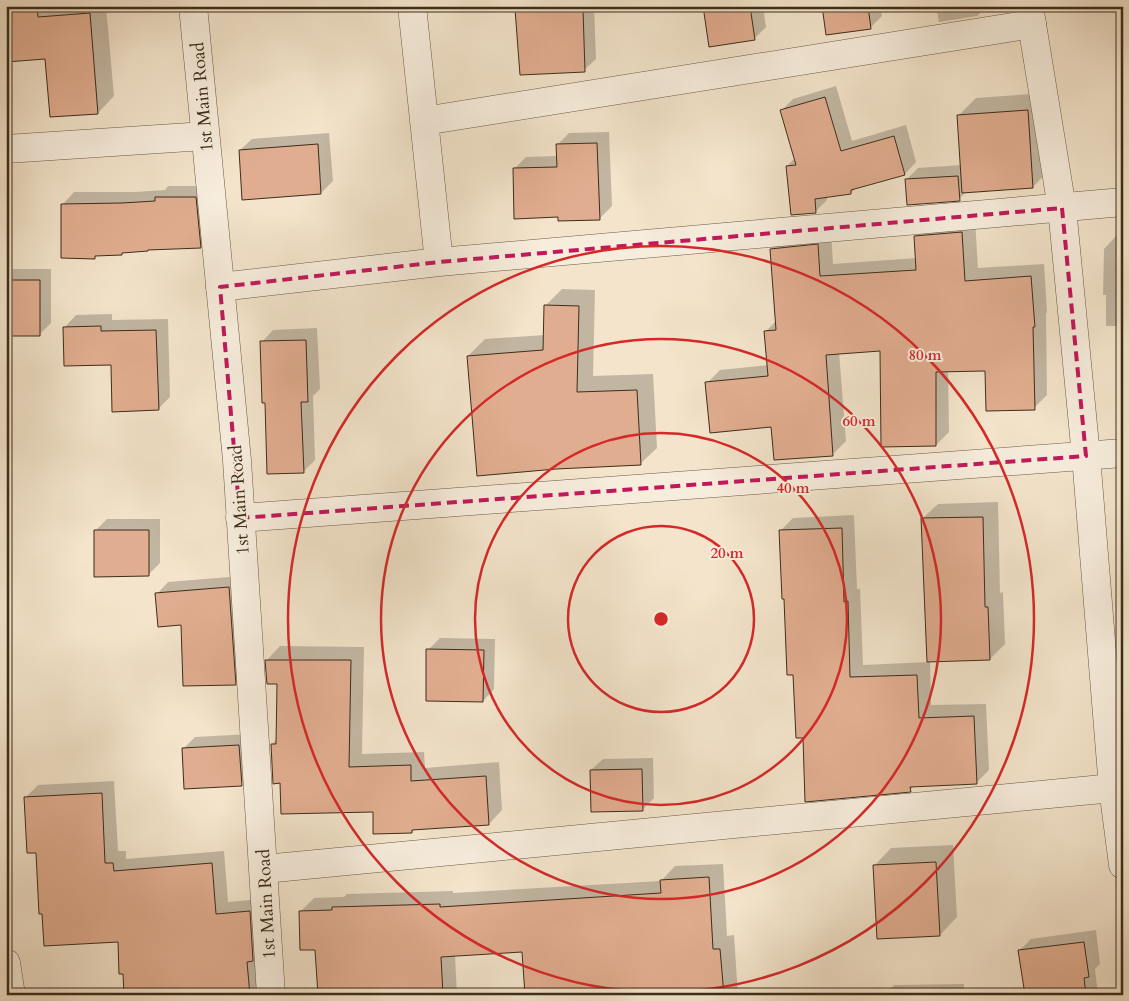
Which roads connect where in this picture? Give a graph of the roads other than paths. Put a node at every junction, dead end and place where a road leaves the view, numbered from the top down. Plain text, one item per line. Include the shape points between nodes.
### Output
1 (193, 6) edge
2 (412, 6) edge
3 (1030, 15) edge
4 (424, 120) junction
5 (205, 136) junction
6 (6, 149) edge
7 (1123, 202) edge
8 (1062, 208) junction
9 (439, 262) junction
10 (220, 286) junction
11 (1123, 453) edge
12 (1086, 456) junction
13 (240, 518) junction
14 (1113, 788) junction
15 (1123, 865) edge
16 (264, 869) junction
17 (6, 963) edge
18 (11, 995) edge
19 (272, 995) edge

1 - 5 street, 1st Main Road
2 - 4 street
3 - 4 street
3 - 8 street
4 - 9 street
5 - 6 street
5 - 10 street, 1st Main Road
7 - 8 street
8 - 9 street
8 - 12 street
9 - 10 street
10 - 13 street, 1st Main Road
11 - 12 street
12 - 13 street
12 - 14 street
13 - 16 street, 1st Main Road
14 - 15 street
14 - 16 street
16 - 19 street, 1st Main Road
17 - 18 street

